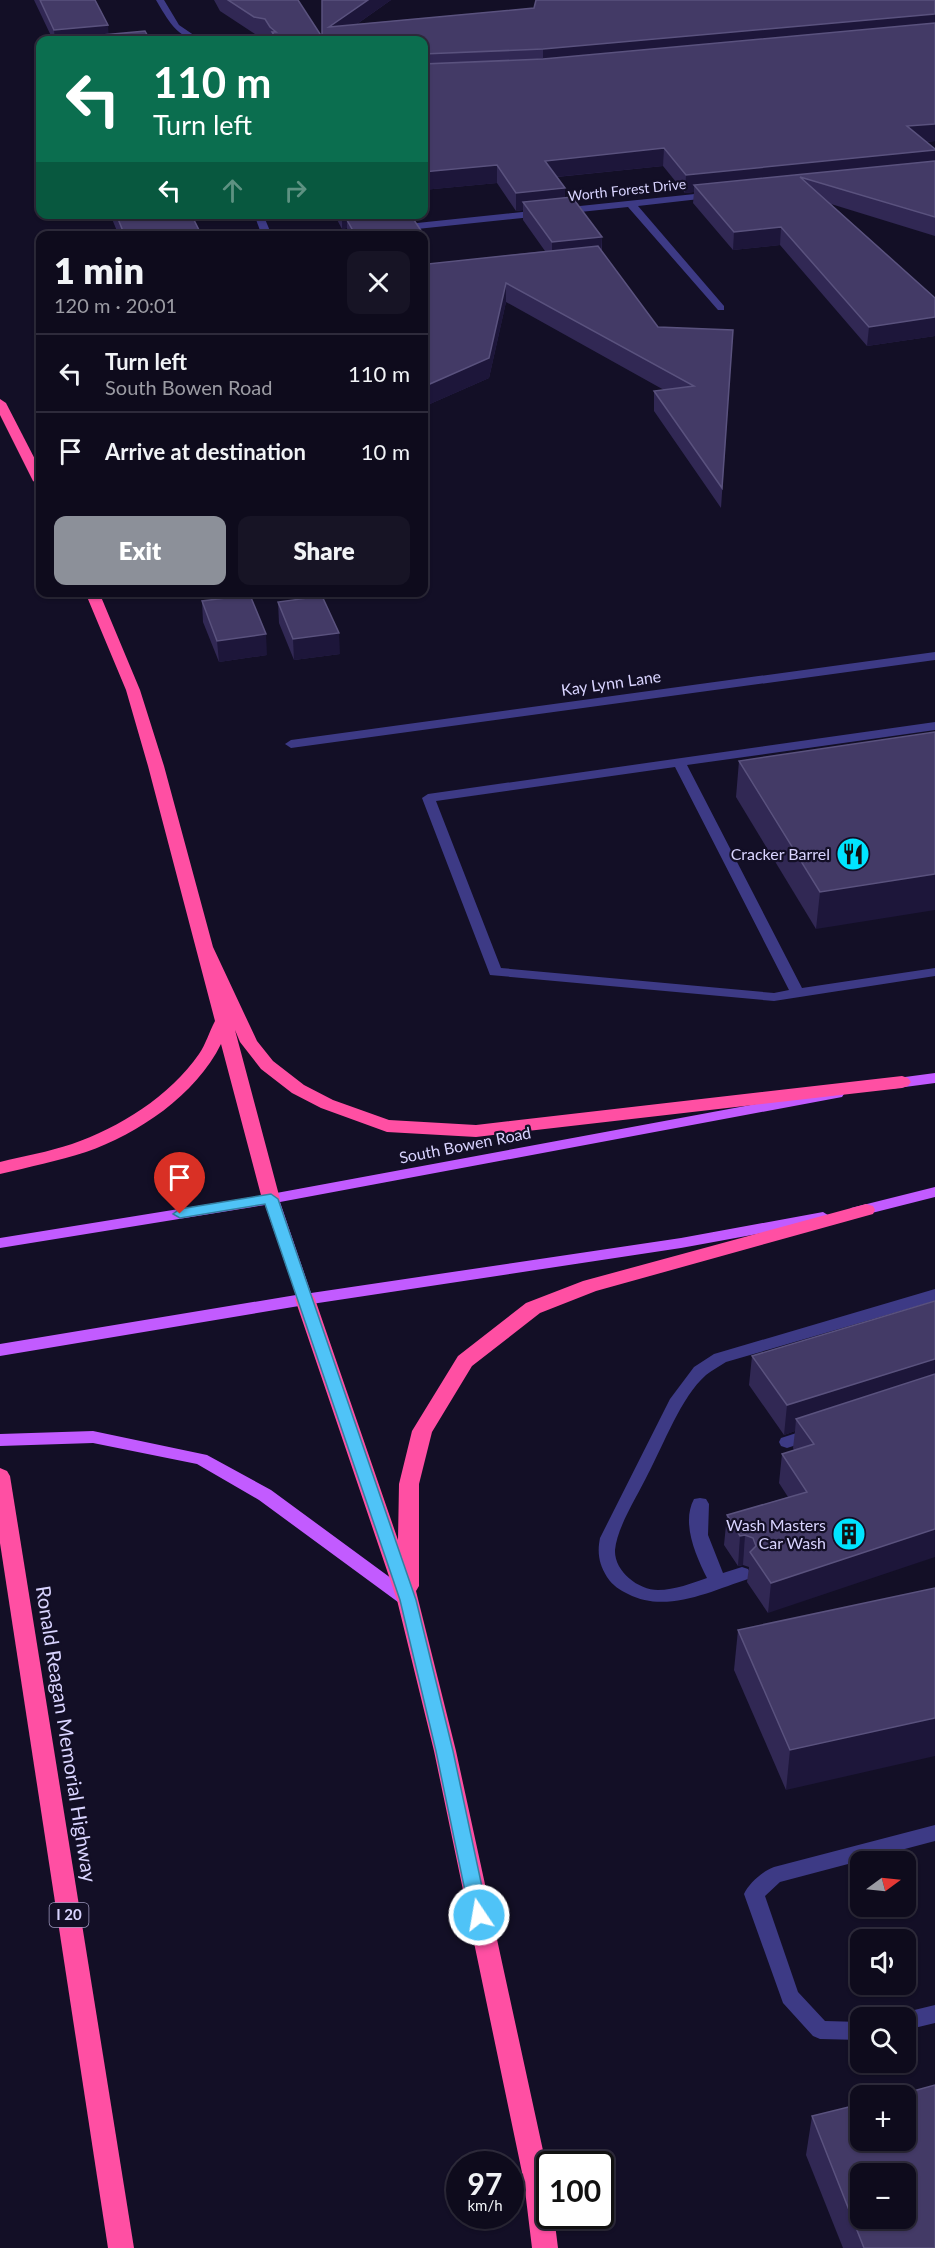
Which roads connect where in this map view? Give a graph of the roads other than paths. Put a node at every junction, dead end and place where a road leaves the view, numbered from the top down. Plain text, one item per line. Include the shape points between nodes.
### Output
1 (159, 0) edge
2 (191, 36) edge
3 (724, 194) edge
4 (631, 204) junction
5 (393, 228) edge
6 (381, 229) edge
7 (364, 231) edge
8 (721, 308) dead end
9 (0, 403) edge
10 (36, 473) edge
11 (94, 597) edge
12 (935, 656) edge
13 (935, 726) edge
14 (291, 744) dead end
15 (679, 762) junction
16 (207, 951) junction
17 (935, 972) edge
18 (797, 993) junction
19 (223, 1022) junction
20 (935, 1078) edge
21 (902, 1082) junction
22 (0, 1168) edge
23 (933, 1195) edge
24 (271, 1199) junction
25 (866, 1210) junction
26 (0, 1243) edge
27 (935, 1295) edge
28 (305, 1299) junction
29 (0, 1350) edge
30 (833, 1427) edge
31 (0, 1440) edge
32 (787, 1442) dead end
33 (0, 1476) edge
34 (700, 1504) dead end
35 (742, 1574) dead end
36 (718, 1581) junction
37 (408, 1600) junction
38 (935, 1833) edge
39 (935, 2014) edge
40 (916, 2019) edge
41 (850, 2031) edge
42 (121, 2248) edge
43 (545, 2248) edge

1 - 2 street via 176,27
3 - 4 street, Worth Forest Drive
4 - 5 street, Worth Forest Drive
4 - 8 street
6 - 7 street
9 - 10 highway
11 - 16 highway via 133,690
12 - 14 street, Kay Lynn Lane
13 - 15 street
15 - 18 street
15 - 18 street via 428,798 495,972 774,997
16 - 19 highway
16 - 21 highway via 249,1042 267,1065 298,1089 327,1104 387,1126 476,1131
17 - 18 street
19 - 22 highway via 207,1056 150,1111 82,1147
19 - 24 highway
20 - 21 main road, South Bowen Road
21 - 24 main road, South Bowen Road
23 - 25 main road
24 - 26 main road, South Bowen Road
24 - 28 main road
25 - 28 main road via 681,1243
25 - 37 highway via 590,1286 533,1308 465,1361 422,1431 409,1484
27 - 36 street via 720,1358 700,1371 688,1386 627,1498 606,1552 617,1578 645,1595 681,1593
28 - 29 main road
28 - 37 highway
30 - 32 street
31 - 37 main road via 93,1437 201,1459 266,1495
33 - 42 highway, Ronald Reagan Memorial Highway / I 20
34 - 36 street via 698,1536
35 - 36 street
37 - 43 highway via 537,2182
38 - 41 street via 774,1875 754,1894 790,1997 820,2030
39 - 40 street

